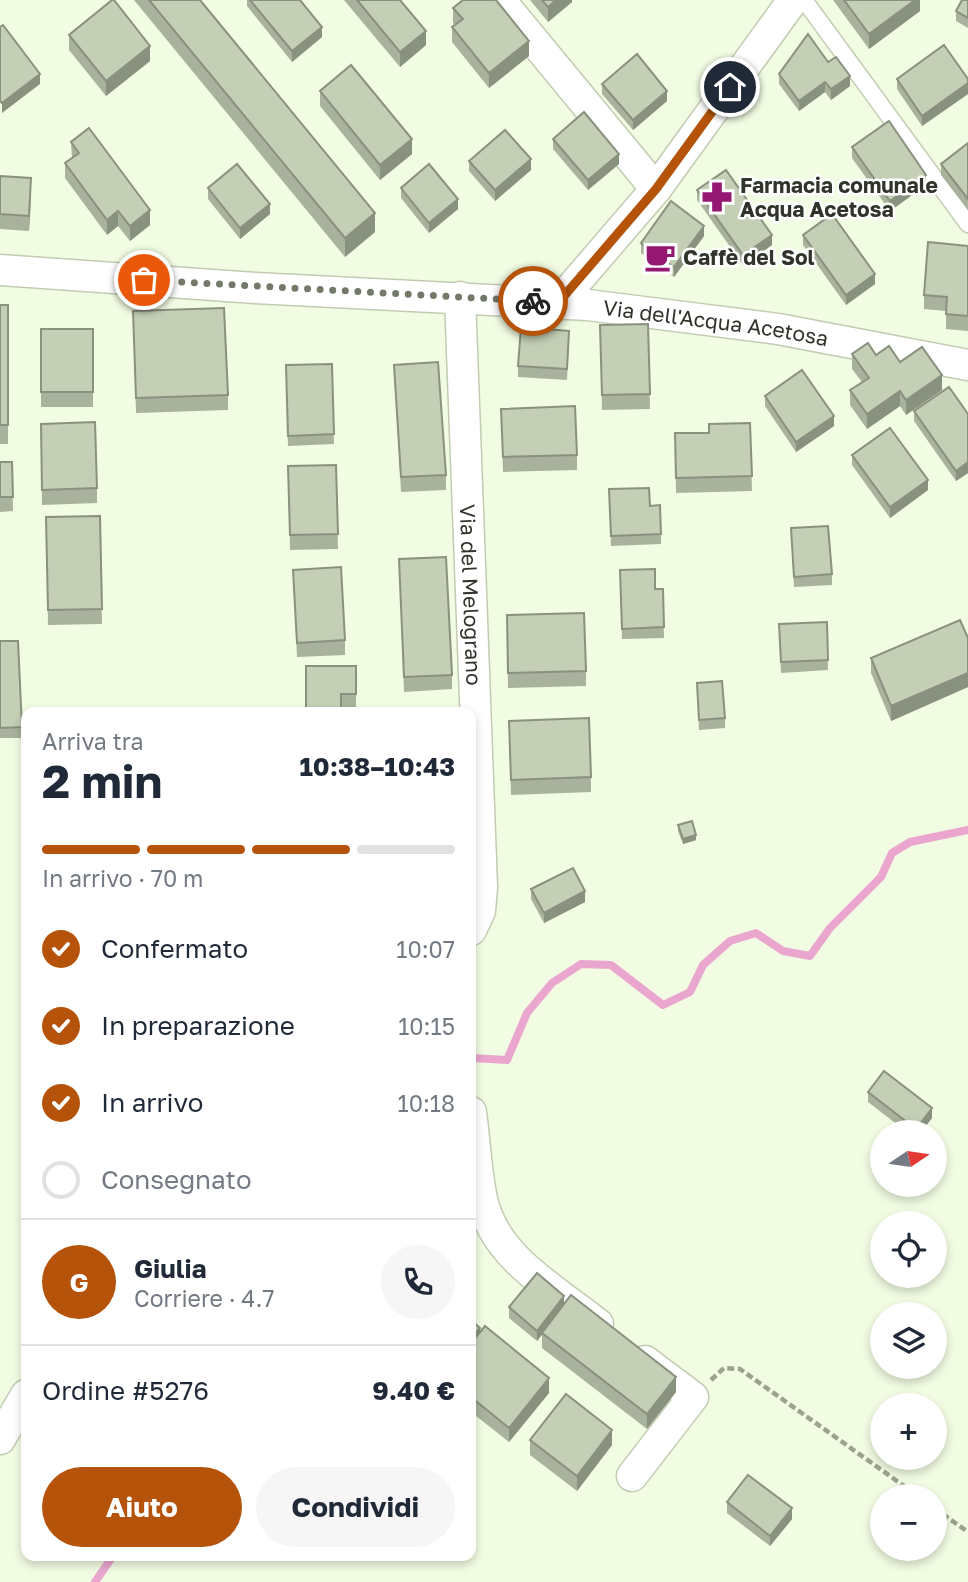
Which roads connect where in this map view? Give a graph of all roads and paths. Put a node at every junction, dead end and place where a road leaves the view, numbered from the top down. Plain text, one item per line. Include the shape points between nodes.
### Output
1 (500, 0) edge
2 (793, 0) edge
3 (804, 0) edge
4 (656, 189) junction
5 (968, 224) edge
6 (0, 270) edge
7 (460, 297) junction
8 (558, 303) junction
9 (968, 365) edge
10 (475, 707) edge
11 (476, 726) edge
12 (476, 919) edge
13 (476, 1152) edge
14 (693, 1398) junction
15 (21, 1403) edge
16 (0, 1439) edge
17 (632, 1476) dead end
18 (901, 1484) edge
19 (947, 1517) edge
20 (968, 1532) edge

1 - 4 street
2 - 4 street
3 - 5 lane
4 - 8 street
6 - 7 street, Via dell'Acqua Acetosa
7 - 8 street, Via dell'Acqua Acetosa
7 - 10 street, Via del Melograno
8 - 9 street, Via dell'Acqua Acetosa via 778,329
11 - 12 street, Via del Melograno via 482,887
13 - 14 street via 482,1199 503,1247
14 - 17 street
14 - 18 path via 724,1368 740,1369
15 - 16 street
19 - 20 path

